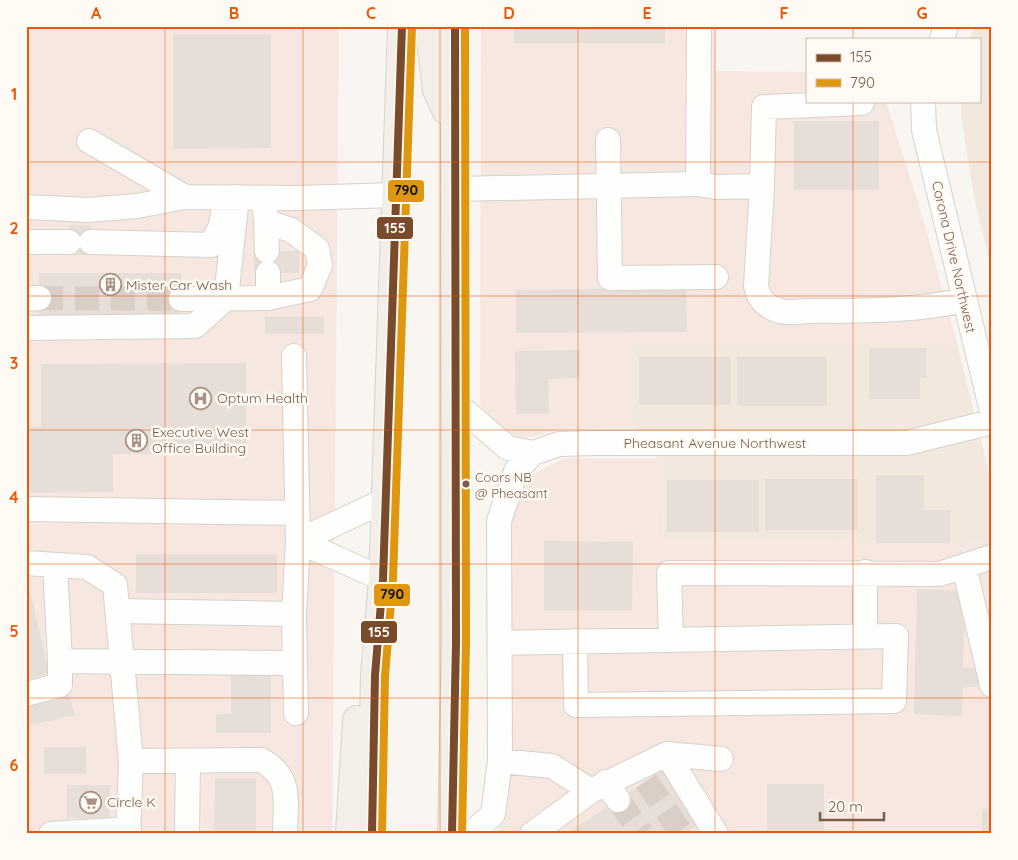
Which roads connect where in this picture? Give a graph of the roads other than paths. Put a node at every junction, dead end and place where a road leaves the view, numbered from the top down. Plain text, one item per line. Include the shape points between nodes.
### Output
1 (402, 26) edge
2 (429, 26) edge
3 (455, 26) edge
4 (699, 26) edge
5 (946, 26) edge
6 (942, 38) edge
7 (924, 102) edge
8 (862, 103) dead end
9 (455, 132) junction
10 (88, 140) dead end
11 (608, 140) dead end
12 (698, 184) junction
13 (609, 185) junction
14 (762, 186) junction
15 (455, 189) junction
16 (397, 195) junction
17 (186, 197) junction
18 (231, 197) junction
19 (264, 198) junction
20 (26, 207) edge
21 (266, 222) junction
22 (26, 242) edge
23 (716, 276) dead end
24 (226, 298) junction
25 (268, 298) junction
26 (180, 299) tunnel mouth
27 (965, 300) junction
28 (26, 328) edge
29 (294, 356) dead end
30 (454, 402) junction
31 (992, 412) edge
32 (992, 422) edge
33 (533, 453) junction
34 (386, 500) junction
35 (26, 509) edge
36 (297, 513) junction
37 (298, 541) junction
38 (992, 556) edge
39 (26, 563) edge
40 (55, 565) junction
41 (964, 566) junction
42 (865, 572) junction
43 (383, 579) junction
44 (117, 611) junction
45 (294, 614) junction
46 (865, 636) junction
47 (671, 640) junction
48 (575, 641) junction
49 (500, 644) junction
50 (60, 661) junction
51 (122, 662) junction
52 (295, 663) junction
53 (375, 674) junction
54 (992, 684) edge
55 (26, 694) edge
56 (296, 713) dead end
57 (667, 754) junction
58 (721, 759) dead end
59 (131, 761) junction
60 (500, 761) junction
61 (188, 762) junction
62 (605, 791) junction
63 (555, 827) edge
64 (128, 831) edge
65 (50, 834) edge
66 (187, 834) edge
67 (285, 834) edge
68 (350, 834) edge
69 (372, 834) edge
70 (452, 834) edge
71 (471, 834) edge
72 (532, 834) edge
73 (716, 834) edge

1 - 16 main road
2 - 9 main road via 437,90
3 - 9 main road
4 - 12 street
5 - 6 street
7 - 27 street, Corona Drive Northwest via 924,130
8 - 14 street via 764,107
9 - 15 main road
10 - 17 street
11 - 13 street
12 - 13 street
12 - 14 street
13 - 15 street
13 - 23 street via 610,278
14 - 27 street via 756,286 764,304 779,311 837,312 934,306
15 - 30 main road
16 - 19 street
16 - 34 main road
17 - 18 street
17 - 20 street via 88,210
18 - 19 street
18 - 22 street via 211,245
18 - 24 street
19 - 21 street
21 - 25 street
21 - 25 street via 290,230 317,249 320,265 310,289
24 - 25 street
24 - 26 street
24 - 28 street via 195,326
27 - 31 street, Corona Drive Northwest
29 - 36 street
30 - 33 street via 508,448
30 - 70 main road via 456,642
32 - 33 street, Pheasant Avenue Northwest via 906,442 559,444
33 - 49 street via 516,471 499,521
34 - 37 street
34 - 43 main road
35 - 36 street
36 - 37 street
37 - 43 street
37 - 45 street
38 - 41 street
39 - 40 street
40 - 44 street via 86,567 115,585
40 - 50 street
41 - 42 street via 939,574
41 - 54 street
42 - 46 street
42 - 47 street via 669,573
43 - 53 main road
44 - 45 street
44 - 51 street
45 - 52 street
46 - 47 street
46 - 48 street via 896,636 894,701 576,705
47 - 48 street
48 - 49 street
49 - 60 street
50 - 51 street
50 - 55 street via 60,685
51 - 52 street
51 - 59 street
52 - 56 street
53 - 68 main road via 360,705 356,724
53 - 69 main road
57 - 58 street
57 - 62 street via 642,774
57 - 73 street
59 - 61 street
59 - 64 street
60 - 62 street via 552,766
60 - 71 street via 493,814
61 - 66 street
61 - 67 street via 261,760 272,766 285,782
62 - 63 street
63 - 72 street
64 - 65 street

